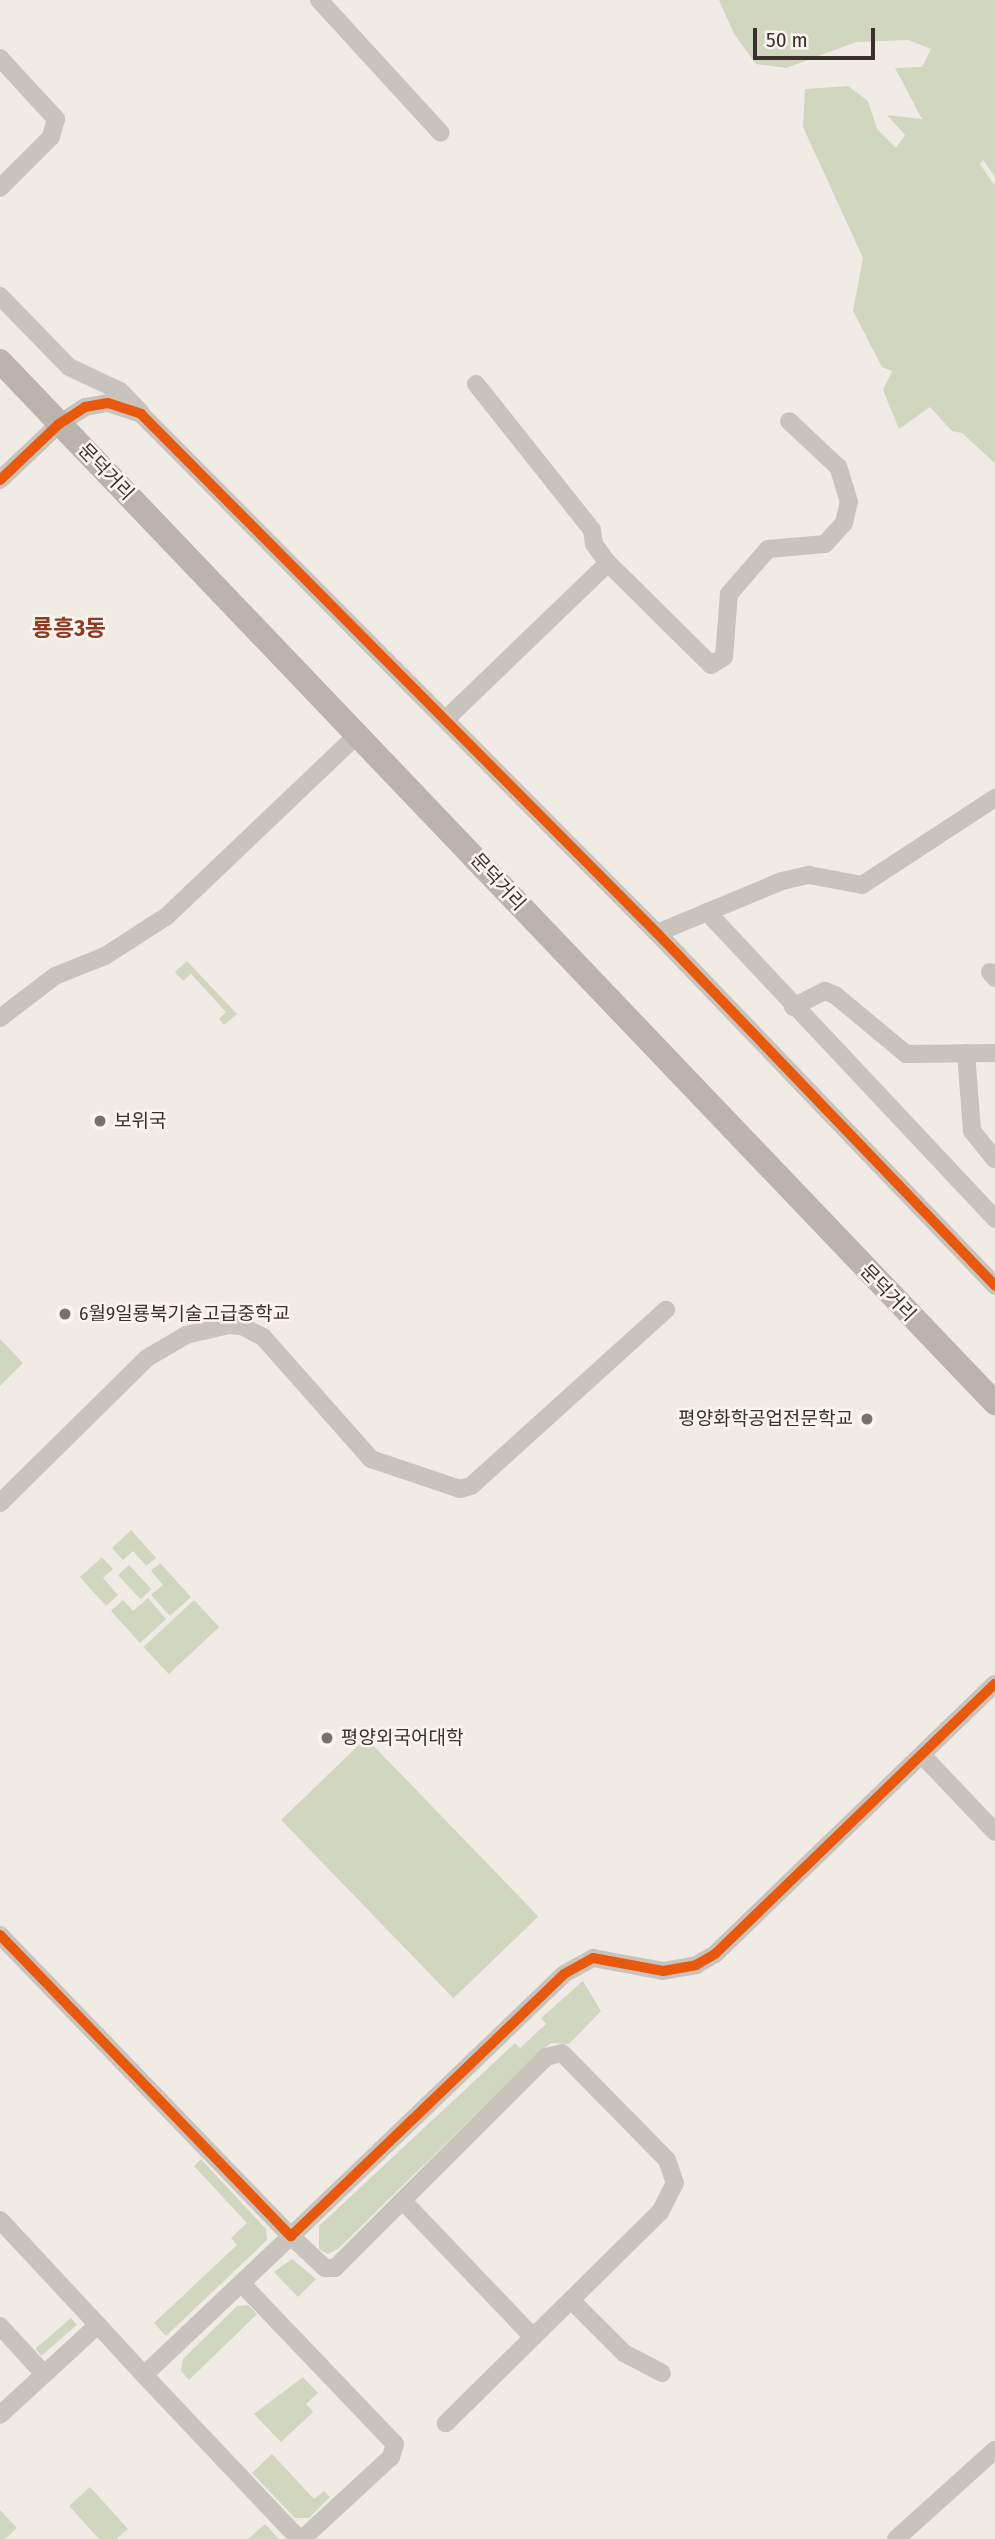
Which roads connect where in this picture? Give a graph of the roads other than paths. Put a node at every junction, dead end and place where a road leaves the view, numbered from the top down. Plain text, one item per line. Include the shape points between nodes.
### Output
1 (319, 0) edge
2 (0, 58) edge
3 (441, 133) dead end
4 (0, 188) edge
5 (0, 296) edge
6 (0, 361) edge
7 (476, 384) dead end
8 (141, 414) junction
9 (789, 421) dead end
10 (59, 424) junction
11 (0, 480) edge
12 (608, 563) junction
13 (446, 719) junction
14 (358, 734) junction
15 (995, 798) edge
16 (707, 912) junction
17 (657, 933) junction
18 (793, 1007) junction
19 (0, 1018) edge
20 (966, 1053) junction
21 (995, 1053) edge
22 (995, 1159) edge
23 (995, 1219) edge
24 (995, 1286) edge
25 (666, 1310) dead end
26 (995, 1404) edge
27 (0, 1503) edge
28 (995, 1684) edge
29 (922, 1755) junction
30 (995, 1832) edge
31 (0, 1935) edge
32 (402, 2201) junction
33 (0, 2220) edge
34 (291, 2236) junction
35 (242, 2284) junction
36 (571, 2300) junction
37 (98, 2325) junction
38 (0, 2326) edge
39 (533, 2337) junction
40 (662, 2373) dead end
41 (44, 2374) junction
42 (145, 2375) junction
43 (0, 2415) edge
44 (446, 2423) dead end
45 (995, 2450) edge
46 (300, 2539) edge
47 (896, 2539) edge

1 - 3 street
2 - 4 street via 56,119 51,137
5 - 8 street via 69,367 120,391
6 - 10 main road, 문덕거리
7 - 12 street via 592,530 594,544
8 - 10 street via 108,403 85,407
8 - 13 street
9 - 12 street via 838,467 849,502 844,523 825,544 768,549 733,586 724,657 719,664 711,665
10 - 11 street
10 - 14 main road, 문덕거리
12 - 13 street
13 - 17 street
14 - 19 street via 167,916 105,956 55,976
14 - 26 main road, 문덕거리
15 - 16 street via 862,885 808,876 782,881
16 - 17 street
16 - 18 street
17 - 24 street
18 - 20 street via 825,991 899,1052
18 - 23 street
20 - 21 street
20 - 22 street via 972,1131
25 - 27 street via 471,1486 460,1489 372,1459 263,1336 229,1325 186,1335 147,1358
28 - 29 street
29 - 30 street
29 - 34 street via 715,1954 696,1965 663,1971 593,1958 564,1974
31 - 34 street
32 - 34 street via 335,2267 325,2269
32 - 36 street via 547,2057 568,2055 675,2172 675,2183 660,2211
32 - 39 street
33 - 37 street
34 - 35 street
35 - 42 street
35 - 46 street via 396,2444 391,2457
36 - 39 street
36 - 40 street via 624,2353
37 - 41 street
37 - 42 street
38 - 41 street
39 - 44 street
41 - 43 street
42 - 46 street
45 - 47 street

